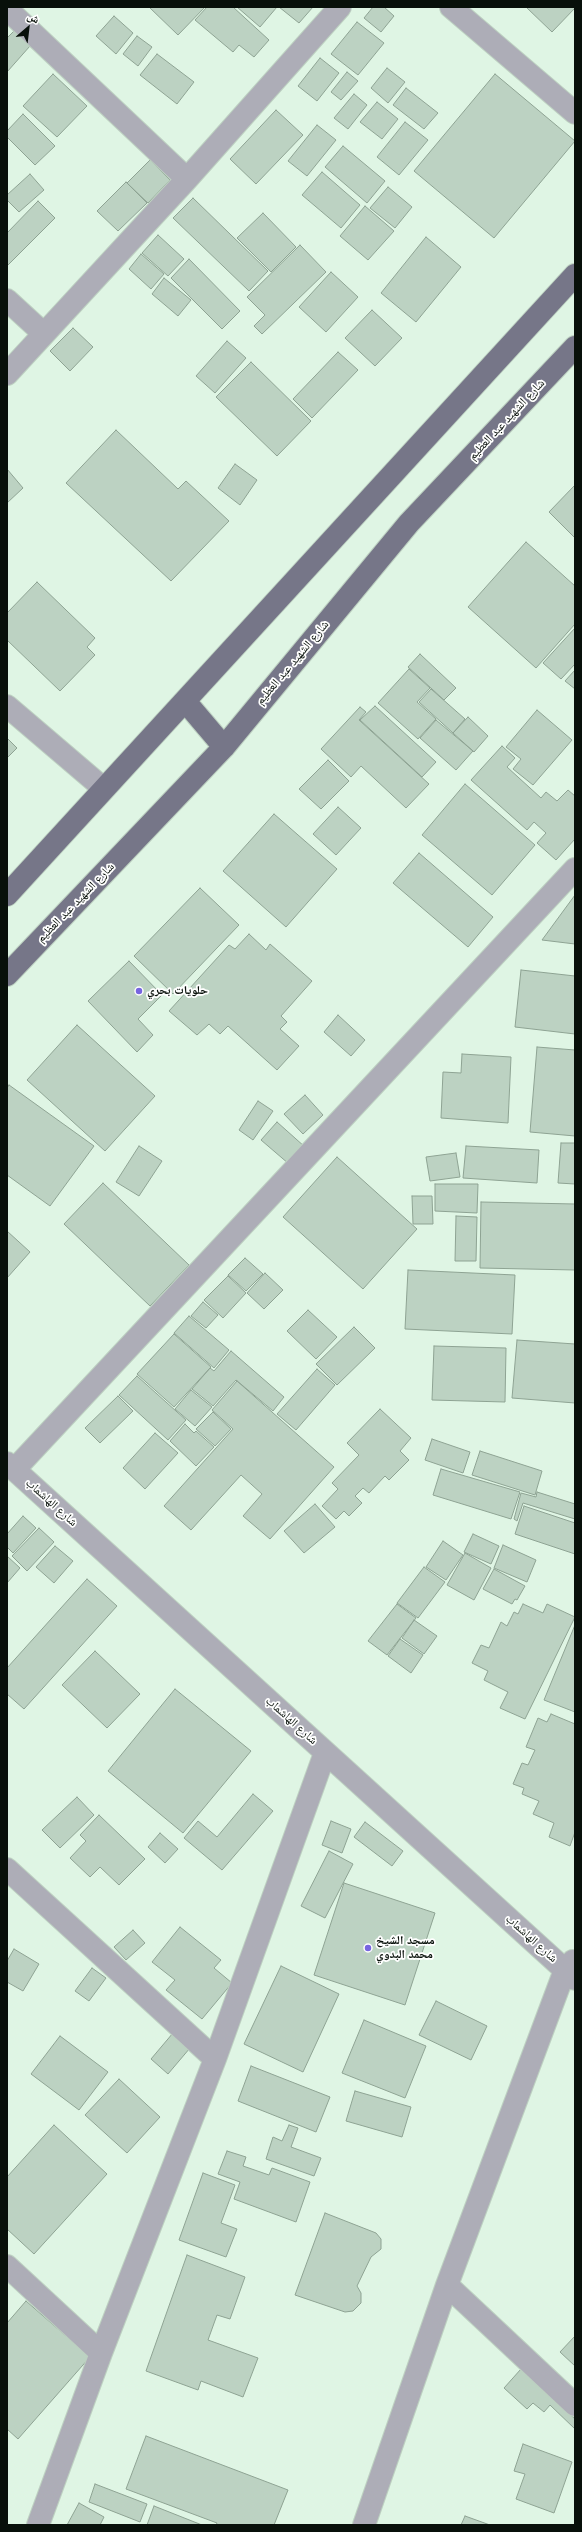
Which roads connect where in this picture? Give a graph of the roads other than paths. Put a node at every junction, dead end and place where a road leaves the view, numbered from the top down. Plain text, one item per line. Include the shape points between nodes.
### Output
1 (340, 7) edge
2 (451, 7) edge
3 (7, 9) edge
4 (575, 113) edge
5 (188, 179) junction
6 (575, 275) edge
7 (7, 300) edge
8 (43, 333) junction
9 (575, 347) edge
10 (7, 374) edge
11 (185, 701) junction
12 (7, 706) edge
13 (224, 747) junction
14 (103, 788) junction
15 (575, 869) edge
16 (7, 895) edge
17 (7, 975) edge
18 (11, 1466) edge
19 (325, 1753) junction
20 (7, 1869) edge
21 (572, 1969) edge
22 (215, 2058) junction
23 (7, 2266) edge
24 (447, 2285) junction
25 (101, 2353) junction
26 (575, 2405) edge
27 (38, 2525) edge
28 (364, 2525) edge

1 - 5 street
2 - 4 street
3 - 5 street
5 - 8 street
6 - 11 main road
7 - 8 street
8 - 10 street
9 - 13 main road, شارع الشهيد عبد العظيم via 409,523
11 - 13 main road
11 - 14 main road
12 - 14 street
13 - 17 main road, شارع الشهيد عبد العظيم
14 - 16 main road
15 - 18 street
18 - 19 street, شارع الهاشماب
19 - 21 street, شارع الهاشماب
19 - 22 street
20 - 22 street
21 - 24 street
22 - 25 street
23 - 25 street
24 - 26 street
24 - 28 street
25 - 27 street

